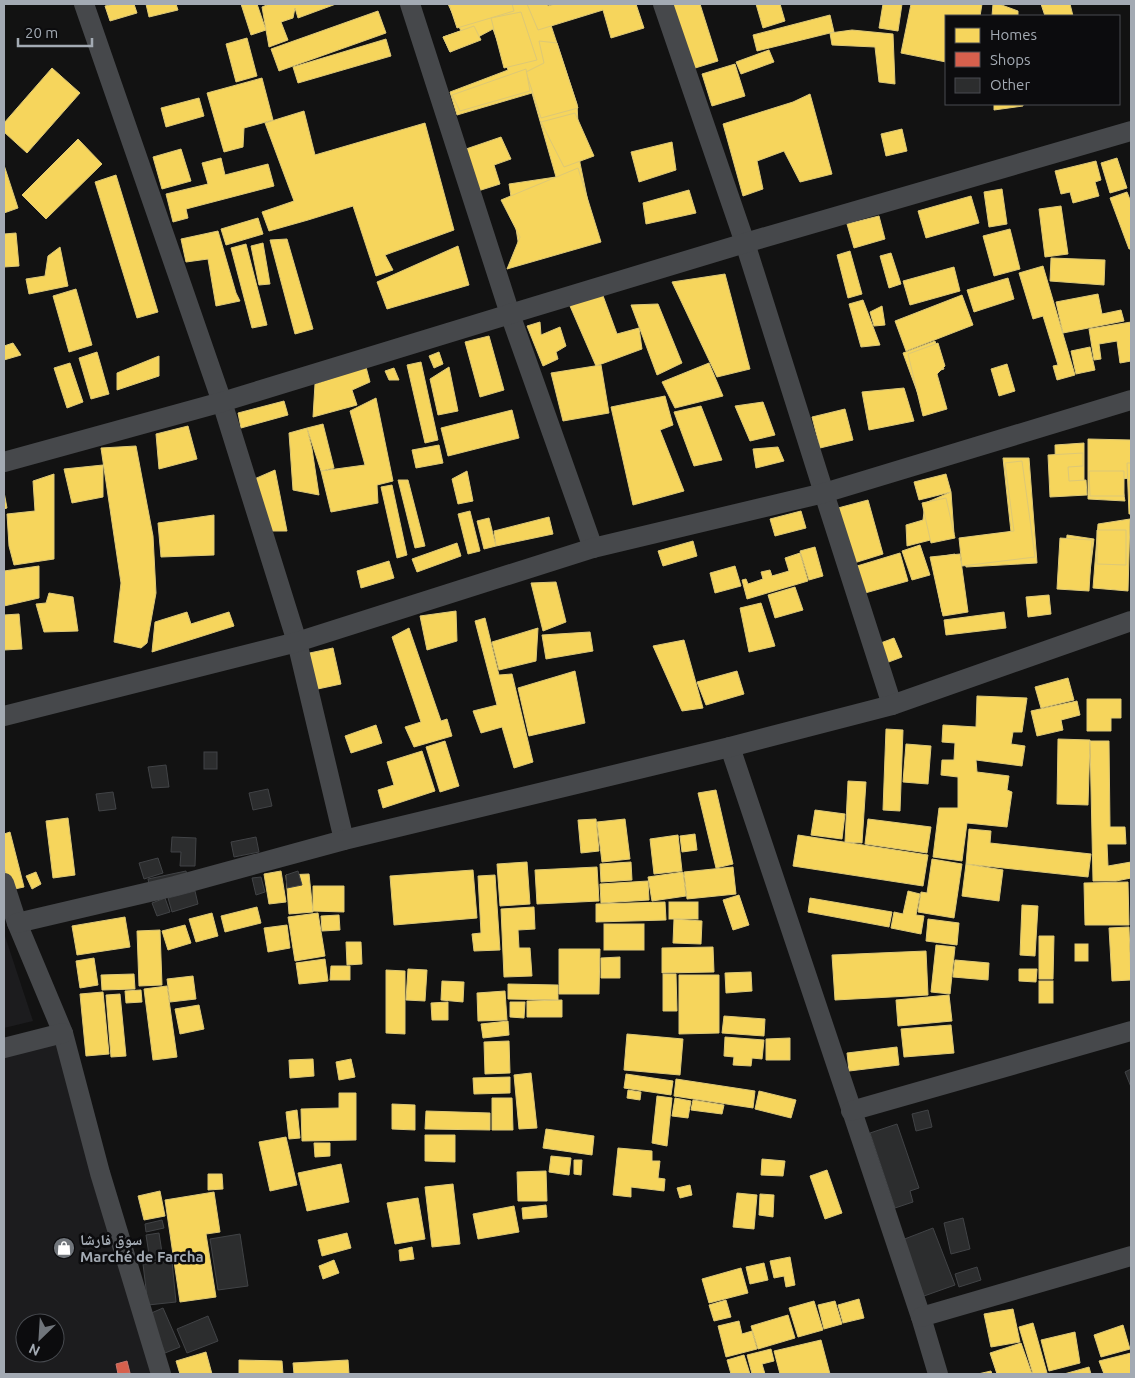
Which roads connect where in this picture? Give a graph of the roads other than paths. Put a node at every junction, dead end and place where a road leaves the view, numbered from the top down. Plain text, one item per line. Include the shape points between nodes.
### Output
1 (84, 4) edge
2 (410, 4) edge
3 (663, 4) edge
4 (1131, 131) edge
5 (745, 244) junction
6 (510, 314) junction
7 (1131, 400) edge
8 (222, 402) junction
9 (4, 462) edge
10 (824, 493) junction
11 (593, 548) junction
12 (1131, 621) edge
13 (296, 642) junction
14 (892, 705) junction
15 (4, 716) edge
16 (730, 747) junction
17 (344, 840) junction
18 (4, 883) edge
19 (17, 924) junction
20 (1131, 1032) edge
21 (63, 1033) junction
22 (4, 1048) edge
23 (851, 1111) junction
24 (1131, 1256) edge
25 (921, 1317) junction
26 (161, 1374) edge
27 (938, 1374) edge

1 - 8 street
2 - 6 street
3 - 5 street
4 - 5 street
5 - 6 street
5 - 10 street
6 - 8 street
6 - 11 street
7 - 10 street
8 - 9 street
8 - 13 street
10 - 11 street
10 - 14 street
11 - 13 street
12 - 14 street
13 - 15 street
13 - 17 street
14 - 16 street
16 - 17 street
16 - 23 street
17 - 19 street via 175,886
18 - 19 street
19 - 21 street
20 - 23 street
21 - 22 street
21 - 26 street via 100,1173
23 - 25 street
24 - 25 street
25 - 27 street

